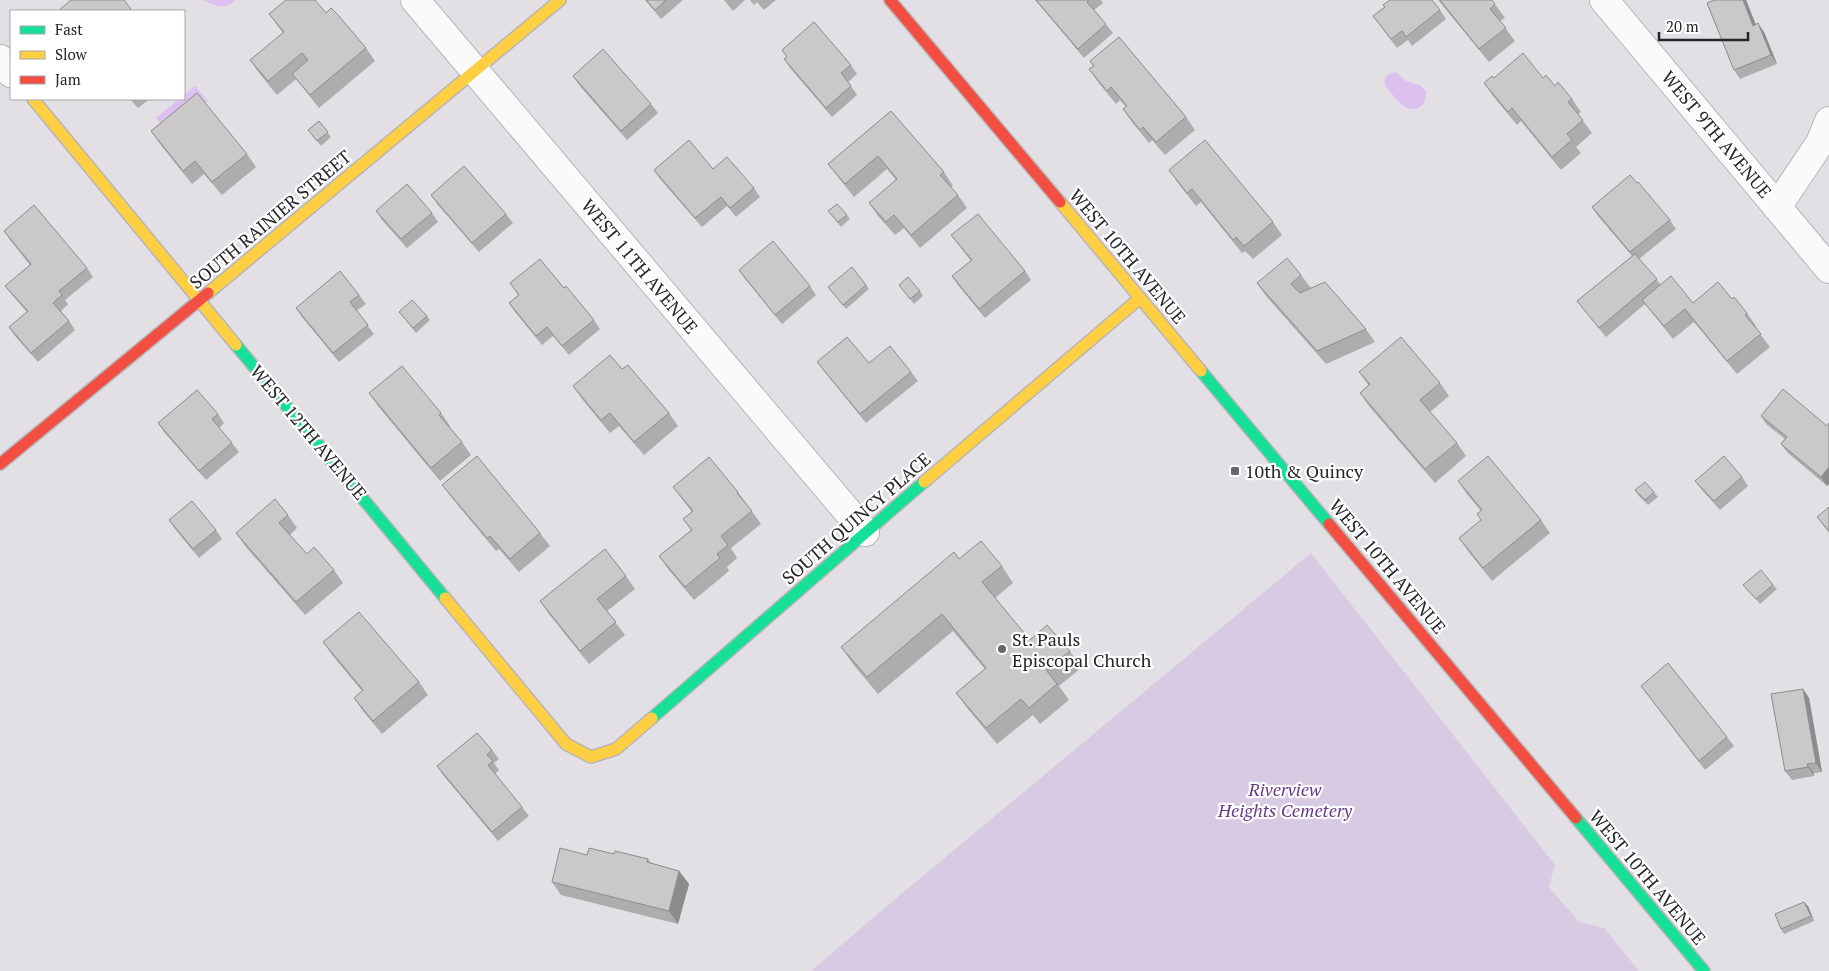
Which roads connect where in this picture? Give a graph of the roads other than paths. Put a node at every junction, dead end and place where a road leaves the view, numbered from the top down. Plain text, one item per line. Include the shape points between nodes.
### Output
1 (415, 0) edge
2 (560, 0) edge
3 (890, 0) edge
4 (1604, 0) edge
5 (0, 59) edge
6 (475, 71) junction
7 (10, 72) edge
8 (34, 100) edge
9 (1829, 121) edge
10 (1778, 207) junction
11 (1829, 269) edge
12 (1140, 298) junction
13 (200, 300) junction
14 (0, 464) edge
15 (865, 532) junction
16 (591, 757) joint
17 (1704, 971) edge

1 - 6 street, WEST 11TH AVENUE
2 - 6 street, SOUTH RAINIER STREET
3 - 12 street, WEST 10TH AVENUE
4 - 10 street, WEST 9TH AVENUE
5 - 7 street
6 - 13 street, SOUTH RAINIER STREET
6 - 15 street, WEST 11TH AVENUE
8 - 13 street, WEST 12TH AVENUE
9 - 10 street via 1820,143
10 - 11 street, WEST 9TH AVENUE
12 - 15 street, SOUTH QUINCY PLACE
12 - 17 street, WEST 10TH AVENUE
13 - 14 street, SOUTH RAINIER STREET
13 - 16 street, WEST 12TH AVENUE via 566,744
15 - 16 street, SOUTH QUINCY PLACE via 616,749

